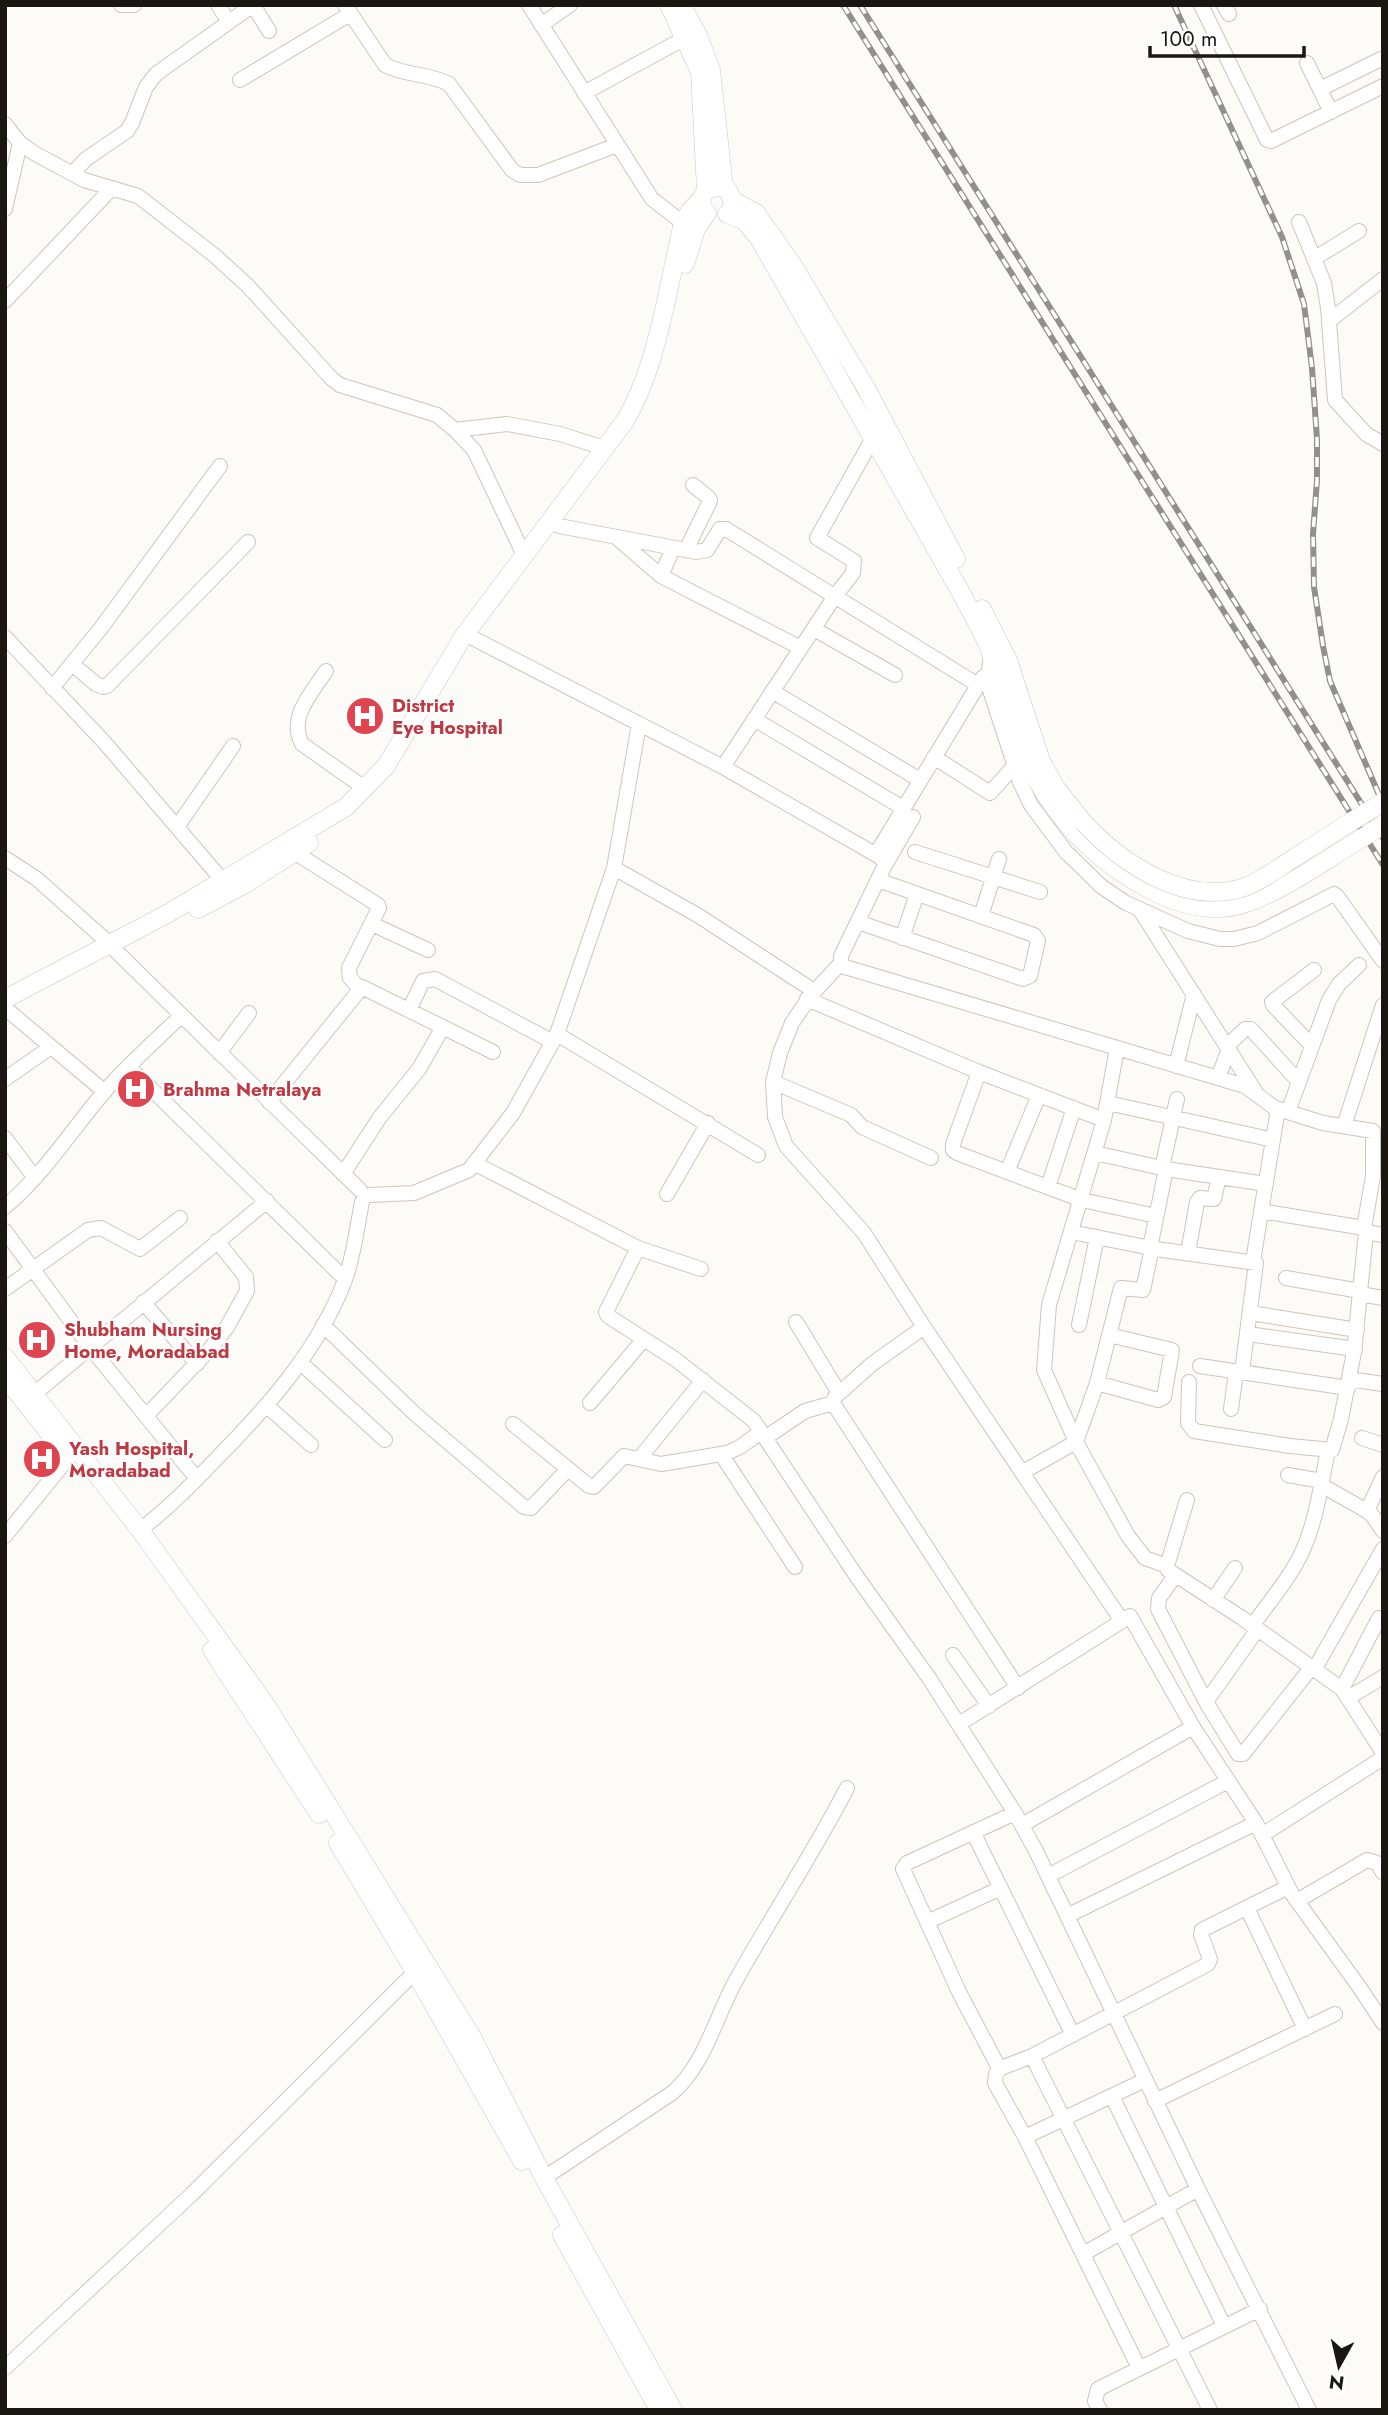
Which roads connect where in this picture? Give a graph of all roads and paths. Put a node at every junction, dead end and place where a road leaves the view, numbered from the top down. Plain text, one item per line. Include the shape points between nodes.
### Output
1 (121, 5) edge
2 (134, 5) edge
3 (218, 5) edge
4 (529, 5) edge
5 (570, 5) edge
6 (669, 5) edge
7 (681, 5) edge
8 (1201, 5) edge
9 (347, 9) edge
10 (229, 22) junction
11 (541, 25) junction
12 (269, 31) dead end
13 (685, 38) junction
14 (1381, 59) dead end
15 (1307, 63) dead end
16 (240, 80) dead end
17 (1383, 86) edge
18 (1320, 89) junction
19 (583, 93) junction
20 (1331, 112) junction
21 (5, 124) edge
22 (617, 145) junction
23 (14, 148) edge
24 (72, 174) junction
25 (112, 188) junction
26 (705, 200) junction
27 (728, 200) junction
28 (5, 209) edge
29 (1299, 222) dead end
30 (683, 223) junction
31 (1359, 231) dead end
32 (1315, 258) junction
33 (1383, 279) edge
34 (5, 301) edge
35 (1329, 321) junction
36 (456, 430) junction
37 (873, 438) junction
38 (1383, 444) edge
39 (604, 449) junction
40 (220, 466) dead end
41 (693, 485) dead end
42 (559, 526) junction
43 (931, 527) junction
44 (614, 536) junction
45 (248, 542) dead end
46 (680, 549) junction
47 (524, 555) junction
48 (661, 576) junction
49 (835, 596) junction
50 (814, 629) junction
51 (5, 637) edge
52 (470, 638) junction
53 (801, 648) junction
54 (990, 661) junction
55 (72, 664) junction
56 (326, 671) dead end
57 (895, 675) dead end
58 (978, 685) junction
59 (52, 688) junction
60 (772, 691) junction
61 (754, 719) junction
62 (639, 724) junction
63 (233, 746) dead end
64 (934, 757) junction
65 (1015, 765) junction
66 (723, 766) junction
67 (920, 780) junction
68 (366, 789) junction
69 (1383, 802) edge
70 (908, 813) junction
71 (1383, 825) edge
72 (177, 827) junction
73 (1077, 827) junction
74 (294, 852) junction
75 (915, 852) dead end
76 (876, 854) junction
77 (5, 858) edge
78 (999, 859) dead end
79 (614, 868) junction
80 (881, 874) junction
81 (993, 877) junction
82 (223, 881) junction
83 (1040, 892) dead end
84 (918, 894) junction
85 (1140, 909) junction
86 (981, 916) junction
87 (858, 922) junction
88 (373, 924) junction
89 (902, 937) junction
90 (113, 948) junction
91 (428, 950) dead end
92 (1383, 961) edge
93 (841, 963) junction
94 (1359, 965) dead end
95 (1314, 970) dead end
96 (359, 988) junction
97 (1194, 994) junction
98 (811, 995) junction
99 (1383, 1005) edge
100 (6, 1006) edge
101 (409, 1010) junction
102 (249, 1013) dead end
103 (181, 1016) junction
104 (443, 1027) junction
105 (555, 1038) junction
106 (1312, 1046) junction
107 (51, 1047) junction
108 (1228, 1047) junction
109 (1117, 1048) junction
110 (493, 1052) dead end
111 (219, 1053) junction
112 (128, 1066) junction
113 (1175, 1066) junction
114 (979, 1072) junction
115 (1218, 1078) junction
116 (5, 1079) edge
117 (773, 1082) junction
118 (1299, 1082) junction
119 (104, 1092) junction
120 (1256, 1093) junction
121 (1039, 1095) junction
122 (1178, 1099) dead end
123 (269, 1102) junction
124 (1108, 1103) junction
125 (1074, 1108) junction
126 (1283, 1111) junction
127 (1173, 1119) junction
128 (1104, 1120) junction
129 (708, 1123) junction
130 (1344, 1126) junction
131 (1376, 1128) edge
132 (5, 1138) edge
133 (1273, 1140) junction
134 (1095, 1153) junction
135 (758, 1155) dead end
136 (931, 1158) dead end
137 (474, 1164) junction
138 (1164, 1168) junction
139 (1007, 1172) junction
140 (343, 1174) junction
141 (1219, 1177) junction
142 (35, 1178) junction
143 (1266, 1184) junction
144 (1048, 1187) junction
145 (667, 1194) dead end
146 (364, 1195) junction
147 (1377, 1196) edge
148 (1082, 1200) junction
149 (267, 1201) junction
150 (5, 1206) edge
151 (1261, 1211) junction
152 (1156, 1216) junction
153 (180, 1218) dead end
154 (1365, 1230) junction
155 (5, 1231) edge
156 (1071, 1232) junction
157 (1383, 1235) edge
158 (1097, 1237) junction
159 (217, 1241) junction
160 (638, 1248) junction
161 (1151, 1248) junction
162 (1188, 1254) junction
163 (1253, 1261) junction
164 (33, 1268) junction
165 (701, 1269) dead end
166 (1286, 1278) dead end
167 (345, 1279) junction
168 (5, 1289) edge
169 (1360, 1292) junction
170 (1383, 1298) edge
171 (143, 1302) junction
172 (1251, 1313) junction
173 (796, 1322) dead end
174 (323, 1325) junction
175 (1079, 1325) dead end
176 (924, 1327) junction
177 (1357, 1330) junction
178 (1248, 1334) junction
179 (1109, 1335) junction
180 (644, 1339) junction
181 (90, 1347) junction
182 (1355, 1349) junction
183 (5, 1357) edge
184 (301, 1363) junction
185 (197, 1364) junction
186 (1200, 1366) dead end
187 (1239, 1372) junction
188 (5, 1377) edge
189 (703, 1380) junction
190 (1189, 1382) dead end
191 (1097, 1383) junction
192 (1348, 1383) junction
193 (1383, 1384) edge
194 (34, 1394) junction
195 (836, 1398) junction
196 (590, 1403) dead end
197 (267, 1406) junction
198 (1231, 1409) dead end
199 (146, 1416) junction
200 (513, 1424) dead end
201 (763, 1435) junction
202 (1362, 1438) dead end
203 (385, 1440) dead end
204 (1076, 1441) junction
205 (311, 1445) dead end
206 (1383, 1445) edge
207 (1328, 1450) junction
208 (721, 1454) junction
209 (69, 1457) junction
210 (639, 1460) junction
211 (568, 1469) junction
212 (1023, 1472) junction
213 (1288, 1475) dead end
214 (1383, 1477) edge
215 (197, 1479) junction
216 (1322, 1483) junction
217 (1187, 1500) dead end
218 (1367, 1511) junction
219 (140, 1530) junction
220 (1383, 1531) edge
221 (5, 1536) edge
222 (1383, 1549) edge
223 (795, 1567) dead end
224 (1235, 1568) dead end
225 (1171, 1571) junction
226 (1213, 1600) junction
227 (1379, 1618) dead end
228 (1122, 1621) junction
229 (1254, 1628) junction
230 (953, 1655) dead end
231 (1312, 1669) junction
232 (1383, 1677) edge
233 (1018, 1688) junction
234 (1345, 1694) junction
235 (1206, 1702) junction
236 (989, 1706) junction
237 (959, 1724) junction
238 (1193, 1727) junction
239 (1383, 1756) edge
240 (1228, 1781) junction
241 (847, 1788) dead end
242 (1019, 1819) junction
243 (1259, 1829) junction
244 (973, 1832) junction
245 (1383, 1873) edge
246 (1048, 1876) junction
247 (1288, 1887) junction
248 (1001, 1888) junction
249 (1297, 1901) junction
250 (1247, 1908) junction
251 (1067, 1916) junction
252 (927, 1922) junction
253 (420, 1967) junction
254 (1113, 2014) junction
255 (1335, 2014) dead end
256 (1383, 2023) edge
257 (1305, 2029) junction
258 (1073, 2035) junction
259 (1032, 2056) junction
260 (1001, 2068) junction
261 (1145, 2080) junction
262 (1112, 2096) junction
263 (1156, 2101) junction
264 (1064, 2118) junction
265 (1025, 2137) junction
266 (544, 2178) junction
267 (1198, 2189) junction
268 (1167, 2208) junction
269 (1121, 2233) junction
270 (1083, 2254) junction
271 (1260, 2309) junction
272 (1224, 2326) junction
273 (1179, 2348) junction
274 (5, 2368) edge
275 (1139, 2368) junction
276 (659, 2410) edge
277 (673, 2410) edge
278 (1100, 2410) edge
279 (1210, 2410) edge
280 (1309, 2410) edge

1 - 2 street
3 - 10 street
4 - 11 street
5 - 11 street
6 - 13 main road
7 - 27 main road via 710,70
8 - 20 street via 1265,138 1271,141
9 - 16 street
9 - 22 street via 385,65 449,84 520,175 538,175
10 - 12 street via 253,5
10 - 24 street via 156,74 127,131
11 - 19 street
13 - 19 street
13 - 26 main road via 700,72
14 - 18 street
15 - 18 street
17 - 20 street
18 - 20 street
19 - 22 street
21 - 23 street
22 - 30 street via 652,199
23 - 24 street
23 - 28 street
24 - 25 street
25 - 34 street
25 - 36 street via 138,197 214,255 340,385 437,415
26 - 27 main road via 715,186
26 - 27 main road via 717,217
26 - 30 main road
26 - 42 main road via 658,372 640,415
27 - 37 main road via 760,240
27 - 43 main road via 756,213 794,267 866,388
29 - 32 street
30 - 39 main road via 645,379 636,402
31 - 32 street
32 - 35 street
33 - 35 street
35 - 38 street via 1335,400 1366,434
36 - 39 street via 506,424
36 - 47 street via 474,450
37 - 43 main road
37 - 49 street via 817,538 854,561 853,573
39 - 47 main road
40 - 55 street
41 - 46 street via 709,502
42 - 44 street
42 - 52 main road
43 - 54 main road
43 - 73 main road via 999,640 1041,761
44 - 46 street
44 - 48 street
45 - 55 street via 107,686 96,684
46 - 48 street
46 - 49 street via 702,552 720,528 726,528
47 - 52 main road
48 - 53 street
49 - 50 street
49 - 58 street
50 - 53 street
50 - 57 street
51 - 59 street
52 - 62 street
52 - 68 main road
52 - 74 main road via 394,772 357,812
53 - 60 street
54 - 58 street
54 - 65 street via 987,681
54 - 73 main road via 1040,788
55 - 59 street
56 - 68 street via 298,714 297,734 302,744
58 - 64 street
59 - 72 street
60 - 61 street
60 - 67 street
61 - 66 street
61 - 70 street
62 - 66 street
62 - 79 street
63 - 72 street
64 - 65 street via 990,793
64 - 67 street
65 - 85 street via 1031,805 1066,852 1102,887
66 - 76 street
67 - 70 street
68 - 82 main road via 346,807
69 - 73 main road, bridge via 1237,889 1184,888 1152,876
70 - 76 street
70 - 80 street
71 - 73 main road, bridge via 1249,902 1212,908 1190,906 1155,893 1121,874
72 - 82 street
74 - 88 street via 378,905
74 - 90 main road via 247,883
75 - 81 street
76 - 80 street via 885,862
77 - 90 street via 37,879
78 - 81 street
79 - 98 street via 699,916
79 - 105 street
80 - 84 street
80 - 87 street
81 - 83 street
81 - 86 street
82 - 90 main road
84 - 86 street
84 - 89 street
85 - 92 street via 1206,937 1234,939 1258,933 1334,894
85 - 97 street
86 - 89 street via 1037,937 1027,979
87 - 89 street
87 - 93 street
88 - 91 street
88 - 96 street via 349,968 350,978
90 - 100 main road
90 - 103 street
93 - 98 street
93 - 109 street
94 - 106 street via 1333,991
95 - 106 street via 1272,1002
96 - 101 street
96 - 123 street
97 - 108 street
97 - 113 street
98 - 114 street
98 - 117 street via 792,1023
99 - 130 street
100 - 107 street
101 - 104 street
101 - 105 street via 423,981 435,979
102 - 111 street
103 - 111 street
103 - 112 street
104 - 110 street
104 - 140 street via 419,1069
105 - 129 street
105 - 137 street via 513,1113
106 - 118 street
107 - 116 street
107 - 119 street
108 - 115 street
108 - 118 street via 1245,1029 1251,1029
108 - 120 street
109 - 113 street
109 - 124 street
111 - 123 street
112 - 119 street
112 - 149 street
113 - 115 street
114 - 121 street
114 - 139 street via 953,1150
115 - 120 street
117 - 136 street via 851,1115 862,1127
117 - 176 street via 775,1116 786,1146 864,1233
118 - 126 street
119 - 142 street
120 - 126 street
121 - 125 street
121 - 139 street
122 - 127 street
123 - 140 street
124 - 127 street
124 - 128 street
125 - 128 street
125 - 144 street
126 - 130 street
126 - 133 street
127 - 133 street
127 - 138 street
128 - 134 street
129 - 135 street
129 - 145 street
130 - 131 street
131 - 147 street
132 - 142 street
133 - 143 street
134 - 138 street
134 - 148 street
137 - 146 street via 414,1193
137 - 160 street
138 - 141 street
138 - 152 street
139 - 144 street
140 - 146 street
141 - 143 street
141 - 162 street via 1214,1199 1197,1202
142 - 150 street
143 - 151 street
144 - 148 street
146 - 167 street
147 - 154 street
148 - 152 street
148 - 156 street
149 - 159 street
149 - 167 street
151 - 154 street
151 - 163 street
152 - 161 street
153 - 164 street via 140,1249 101,1228 88,1230
154 - 157 street
154 - 169 street
155 - 164 street
156 - 158 street
156 - 204 street via 1049,1305 1044,1370
158 - 161 street
158 - 175 street
159 - 171 street
159 - 185 street via 246,1277 247,1291
160 - 165 street
160 - 180 street via 606,1312
161 - 162 street
161 - 179 street via 1143,1290 1121,1288
162 - 163 street
163 - 172 street via 1257,1266
164 - 168 street
164 - 181 street
166 - 169 street
167 - 174 street
169 - 170 street
169 - 177 street
171 - 181 street
171 - 185 street
172 - 177 street
172 - 178 street
173 - 195 street
174 - 184 street
174 - 211 street via 415,1414 524,1507 531,1508
176 - 195 street via 872,1364
176 - 212 street
177 - 182 street
178 - 182 street
178 - 187 street
179 - 191 street
179 - 191 street via 1172,1350 1164,1397 1158,1400
180 - 189 street
180 - 196 street
181 - 194 street
181 - 199 street
182 - 192 street
183 - 194 main road
184 - 197 street
184 - 203 street
185 - 199 street
186 - 187 street
187 - 192 street
187 - 198 street
188 - 209 main road
189 - 201 street via 749,1416
189 - 210 street
190 - 207 street via 1188,1423 1194,1431
191 - 204 street
192 - 193 street
192 - 207 street via 1334,1447
194 - 219 main road
195 - 201 street
195 - 233 street
197 - 205 street
197 - 215 street
199 - 215 street
200 - 211 street
201 - 208 street
201 - 237 street
202 - 206 street
204 - 212 street
204 - 225 street via 1128,1536 1145,1558
207 - 216 street
208 - 210 street via 661,1464
208 - 223 street
209 - 221 street
209 - 253 main road via 142,1548
210 - 211 street via 628,1455 620,1458 594,1487
212 - 228 street
213 - 216 street
214 - 218 street
215 - 219 street
216 - 218 street
216 - 229 street via 1314,1520 1295,1566
217 - 225 street
218 - 220 street
219 - 253 main road via 266,1705
222 - 231 street
224 - 226 street
225 - 226 street
225 - 235 street via 1157,1605
226 - 229 street
227 - 234 street
228 - 233 street
228 - 238 street via 1130,1616
229 - 231 street
229 - 235 street
230 - 236 street
231 - 234 street
231 - 235 street via 1244,1754 1238,1754
232 - 234 street
233 - 236 street
234 - 239 street
236 - 237 street
237 - 242 street
238 - 240 street
238 - 242 street
239 - 243 street
240 - 243 street
240 - 246 street
241 - 266 street via 732,1988 689,2076 672,2093
242 - 244 street
242 - 246 street
243 - 247 street
243 - 251 street
244 - 248 street
244 - 252 street via 904,1866
245 - 249 street via 1377,1863 1367,1860
246 - 251 street
247 - 249 street
247 - 250 street
248 - 252 street
248 - 258 street
249 - 256 street
250 - 254 street via 1202,1930 1208,1964
250 - 257 street
251 - 254 street
252 - 260 street
253 - 266 main road via 472,2037
253 - 274 street via 191,2195
253 - 276 main road
254 - 258 street
254 - 261 street
255 - 257 street
257 - 263 street
258 - 259 street
259 - 260 street
259 - 264 street
260 - 265 street via 995,2083
261 - 262 street
261 - 263 street
262 - 264 street
262 - 268 street
263 - 267 street
264 - 265 street
264 - 269 street
265 - 270 street
266 - 277 main road
267 - 268 street
267 - 271 street
268 - 269 street
268 - 272 street
269 - 270 street
269 - 273 street
270 - 275 street
271 - 272 street
271 - 280 street
272 - 273 street
273 - 275 street
273 - 279 street
275 - 278 street via 1098,2389

